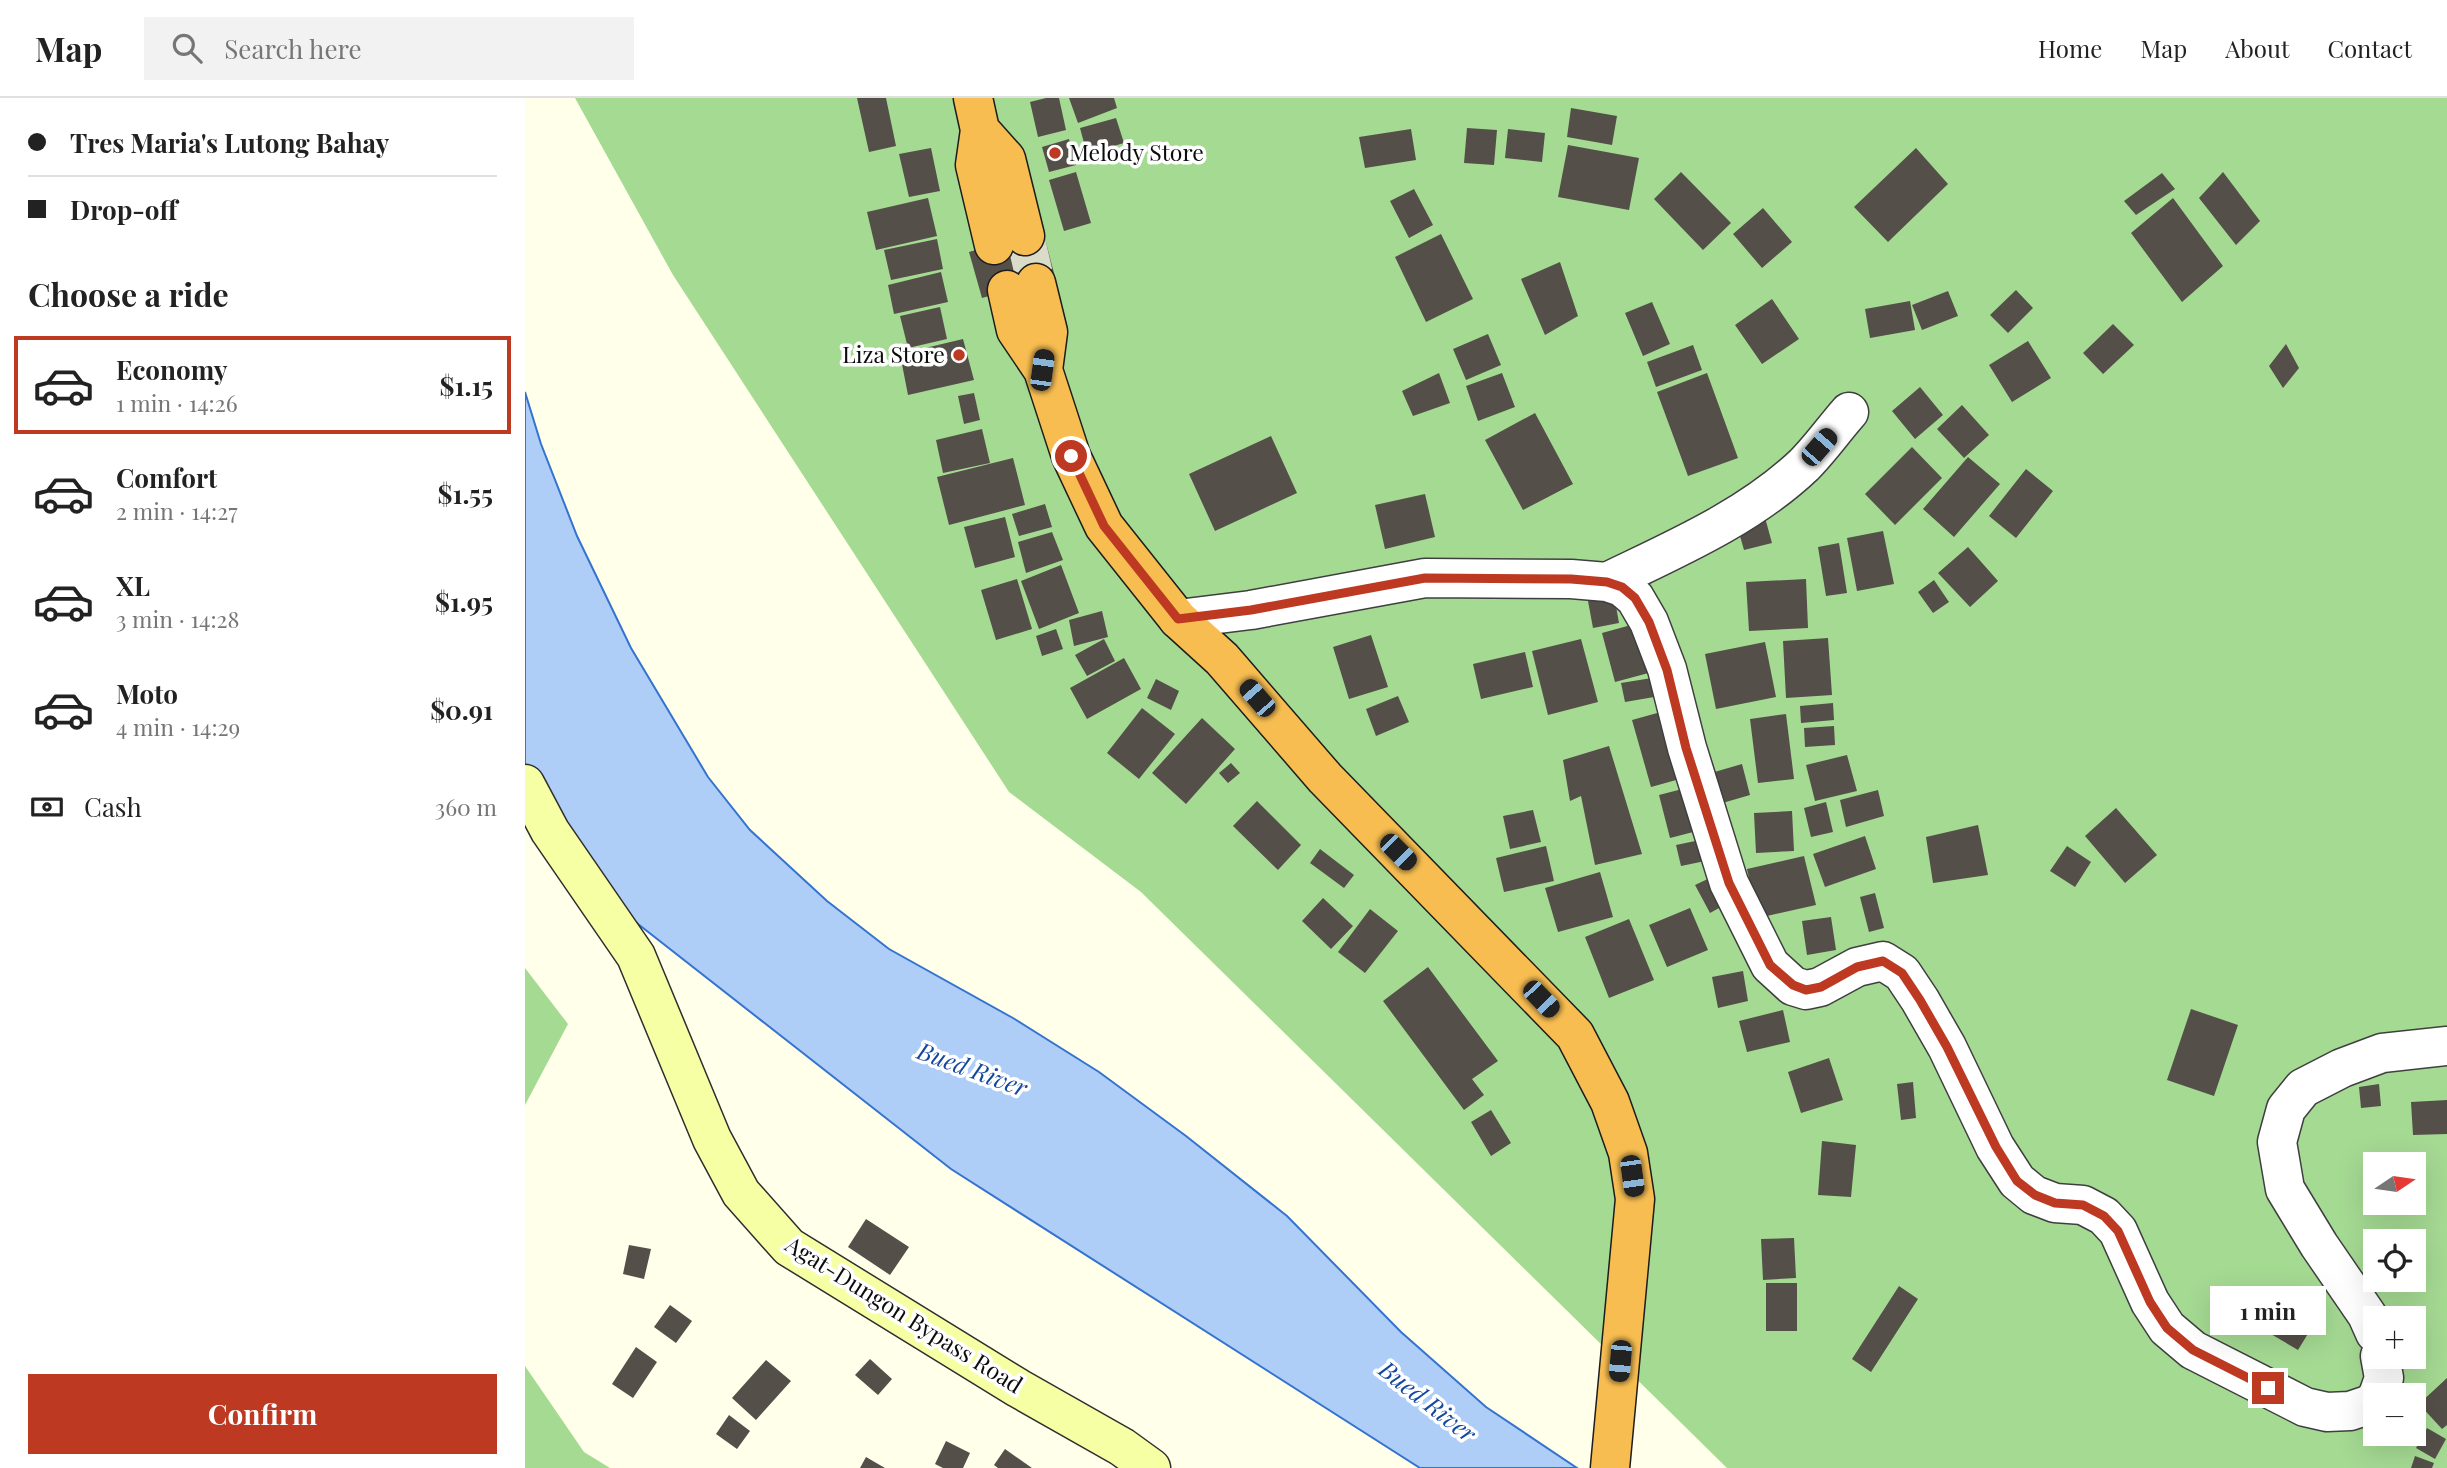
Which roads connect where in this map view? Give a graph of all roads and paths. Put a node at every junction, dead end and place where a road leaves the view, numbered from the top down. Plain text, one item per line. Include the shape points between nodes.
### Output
1 (976, 114) edge
2 (1009, 241) tunnel mouth
3 (1021, 287) tunnel mouth
4 (1849, 412) dead end
5 (1607, 582) junction
6 (1178, 619) junction
7 (525, 784) edge
8 (2447, 1046) edge
9 (2363, 1309) edge
10 (2363, 1407) edge
11 (1129, 1461) edge
12 (1610, 1468) edge

1 - 2 highway via 1006,159
3 - 6 highway via 1048,332 1042,370 1071,456 1104,526
4 - 5 street via 1804,464 1763,498 1703,536
5 - 6 street via 1425,578
5 - 10 street via 1635,598 1649,622 1729,883 1770,965 1806,990 1857,967 1883,961 1902,973 1947,1047 2017,1181 2035,1195 2055,1203 2083,1205 2104,1216 2118,1231 2167,1328 2193,1350 2305,1407 2326,1412
6 - 12 highway via 1222,659 1325,778 1576,1035 1610,1102 1628,1153 1635,1199
7 - 11 street, Agat-Dungon Bypass Road via 550,831 636,956 712,1139 741,1193 789,1247
8 - 9 street via 2382,1053 2342,1068 2302,1088 2285,1109 2277,1142 2285,1189

